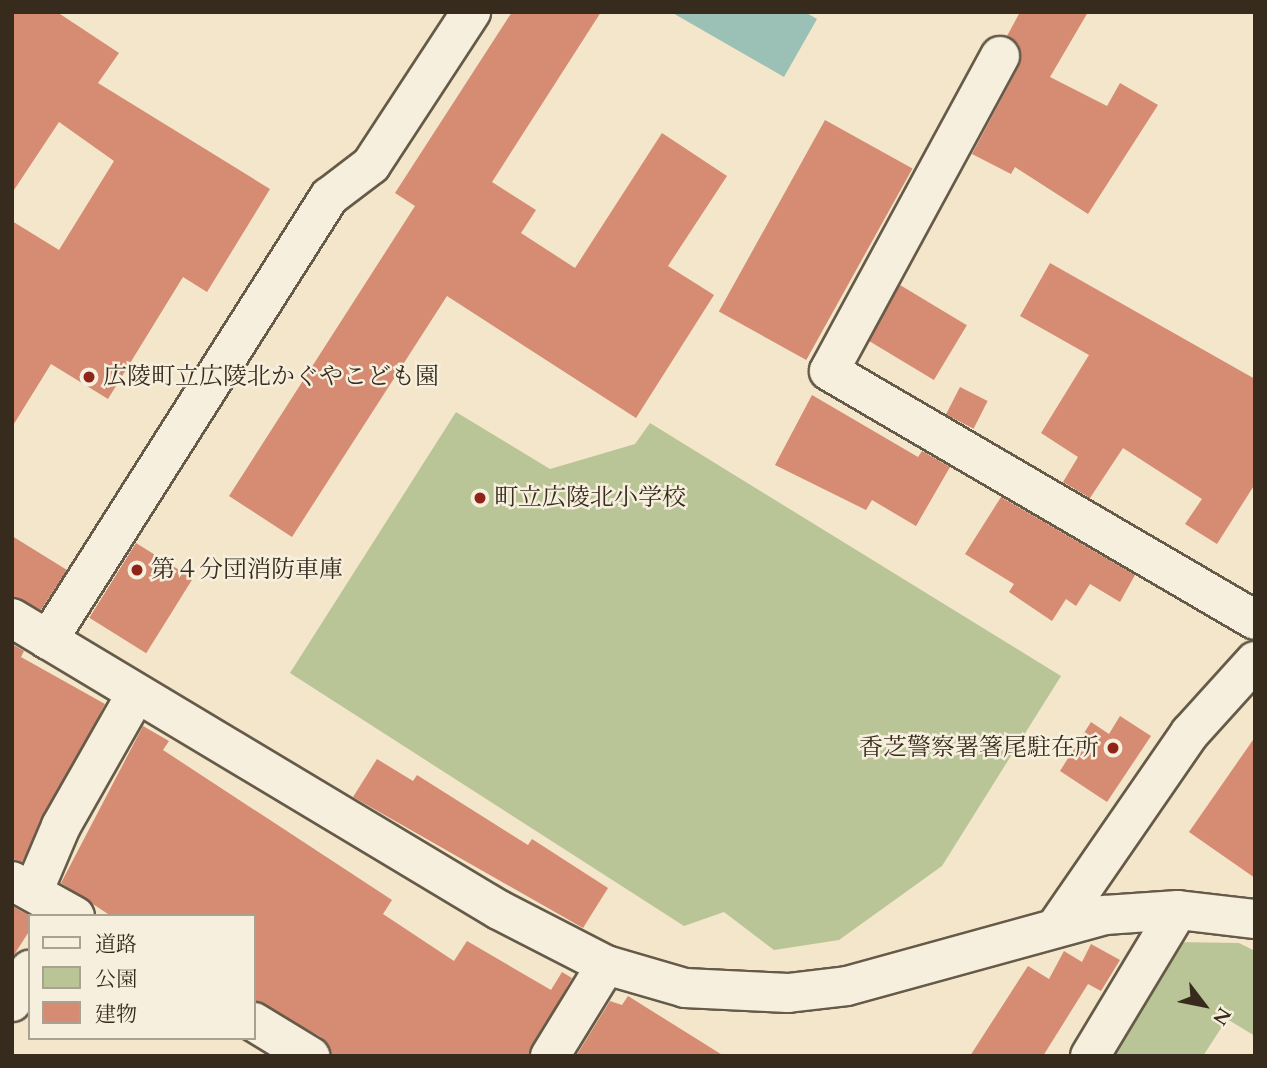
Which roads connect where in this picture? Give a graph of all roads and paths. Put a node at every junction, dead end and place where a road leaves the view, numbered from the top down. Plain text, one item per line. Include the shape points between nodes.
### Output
1 (471, 12) edge
2 (1000, 56) dead end
3 (12, 618) edge
4 (1255, 620) edge
5 (48, 640) junction
6 (1255, 661) edge
7 (136, 694) junction
8 (48, 903) edge
9 (1178, 910) junction
10 (1255, 919) edge
11 (1056, 927) junction
12 (606, 965) junction
13 (28, 974) edge
14 (12, 1002) edge
15 (256, 1023) edge
16 (304, 1054) edge
17 (550, 1056) edge
18 (1090, 1056) edge

1 - 5 street via 371,165 329,197
2 - 4 street via 830,371
3 - 5 street
5 - 7 street
6 - 11 street via 1190,733
7 - 8 street via 61,826
7 - 12 street via 499,911
9 - 10 street
9 - 11 street via 1105,915
9 - 18 street
11 - 12 street via 847,986 788,993 685,988
12 - 17 street
13 - 14 street
15 - 16 street

